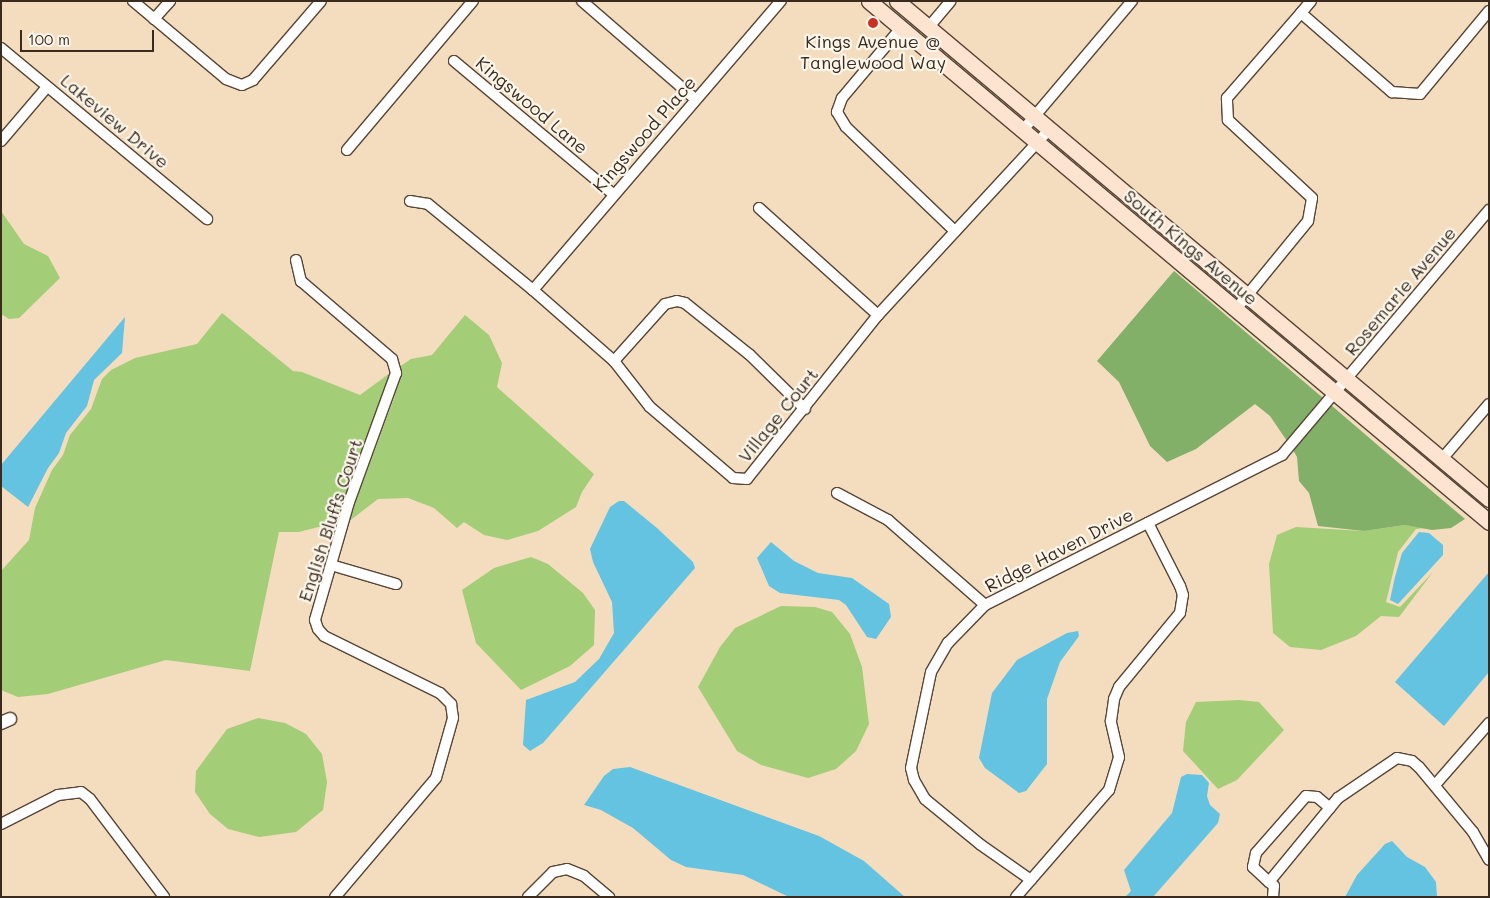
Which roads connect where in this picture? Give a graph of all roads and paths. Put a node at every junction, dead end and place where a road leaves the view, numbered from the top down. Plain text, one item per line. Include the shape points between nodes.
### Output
1 (133, 1) edge
2 (170, 1) edge
3 (321, 1) edge
4 (473, 1) edge
5 (582, 1) edge
6 (781, 1) edge
7 (869, 1) edge
8 (897, 1) edge
9 (951, 1) edge
10 (1132, 1) edge
11 (1311, 1) edge
12 (1489, 11) edge
13 (1301, 13) junction
14 (154, 20) junction
15 (901, 28) junction
16 (928, 28) junction
17 (1, 48) edge
18 (454, 61) dead end
19 (47, 87) junction
20 (695, 99) junction
21 (1034, 117) junction
22 (1023, 130) junction
23 (1049, 130) junction
24 (1, 141) edge
25 (1038, 142) junction
26 (347, 150) dead end
27 (613, 194) junction
28 (410, 201) dead end
29 (760, 208) dead end
30 (1142, 208) junction
31 (1489, 210) edge
32 (207, 219) dead end
33 (1130, 220) junction
34 (955, 231) junction
35 (296, 260) dead end
36 (533, 290) junction
37 (1246, 296) junction
38 (1236, 309) junction
39 (878, 315) junction
40 (614, 361) junction
41 (1346, 379) junction
42 (1336, 392) junction
43 (1489, 404) edge
44 (805, 409) junction
45 (1442, 459) junction
46 (837, 493) dead end
47 (1489, 499) edge
48 (1489, 522) edge
49 (1148, 523) junction
50 (331, 565) junction
51 (396, 584) dead end
52 (985, 605) junction
53 (1489, 723) edge
54 (1435, 785) junction
55 (1330, 808) junction
56 (1, 824) edge
57 (1489, 860) edge
58 (1031, 880) junction
59 (1269, 882) junction
60 (164, 897) edge
61 (335, 897) edge
62 (528, 897) edge
63 (609, 897) edge
64 (1016, 897) edge
65 (1273, 897) edge

1 - 14 street
2 - 14 street
3 - 14 street via 253,80 242,85 226,79
4 - 26 street
5 - 20 street
6 - 20 street, Kingswood Place
7 - 15 main road, South Kings Avenue
8 - 16 main road, South Kings Avenue
9 - 16 street
10 - 21 street
11 - 13 street
12 - 13 street via 1420,94 1392,92
13 - 37 street via 1227,98 1228,120 1312,198 1308,221
15 - 22 main road, South Kings Avenue
15 - 34 street via 842,98 837,112 846,127
16 - 21 main road, South Kings Avenue
17 - 19 street, Lakeview Drive
18 - 27 street, Kingswood Lane
19 - 24 street
19 - 32 street, Lakeview Drive
20 - 27 street, Kingswood Place
21 - 22 street
21 - 23 main road, South Kings Avenue
22 - 25 main road, South Kings Avenue
23 - 25 street, Village Court
23 - 30 main road, South Kings Avenue
25 - 33 main road, South Kings Avenue
25 - 34 street, Village Court
27 - 36 street, Kingswood Place
28 - 36 street, Village Court via 428,204
29 - 39 street
30 - 33 main road
30 - 37 main road, South Kings Avenue
31 - 41 street, Rosemarie Avenue
33 - 38 main road, South Kings Avenue
34 - 39 street, Village Court
35 - 50 street, English Bluffs Court via 301,281 392,360 396,373 349,502
36 - 40 street, Village Court
37 - 38 street
37 - 41 main road, South Kings Avenue
38 - 42 main road, South Kings Avenue
39 - 44 street, Village Court
40 - 44 street via 665,304 685,303 750,355
40 - 44 street, Village Court via 650,407 733,478 747,479
41 - 42 street, Rosemarie Avenue
41 - 45 main road, South Kings Avenue
42 - 48 main road, South Kings Avenue
42 - 49 street, Ridge Haven Drive via 1282,455
43 - 45 street
45 - 47 main road, South Kings Avenue
46 - 52 street via 888,520
49 - 52 street, Ridge Haven Drive
49 - 58 street via 1180,586 1183,595 1180,613 1119,688 1114,699 1112,721 1119,757 1109,790
50 - 51 street
50 - 61 street, English Bluffs Court via 315,620 318,629 324,636 440,693 451,704 453,718 436,778
52 - 58 street, Ridge Haven Drive via 948,643 932,672 911,768 925,799 981,845
53 - 54 street
54 - 55 street via 1412,761 1397,758 1338,798
54 - 57 street via 1473,832
55 - 59 street
55 - 59 street via 1317,797 1306,796 1263,845 1254,856 1253,868
56 - 60 street via 58,795 81,792 90,799
58 - 64 street
59 - 65 street via 1274,886
62 - 63 street via 553,872 567,869 584,876

